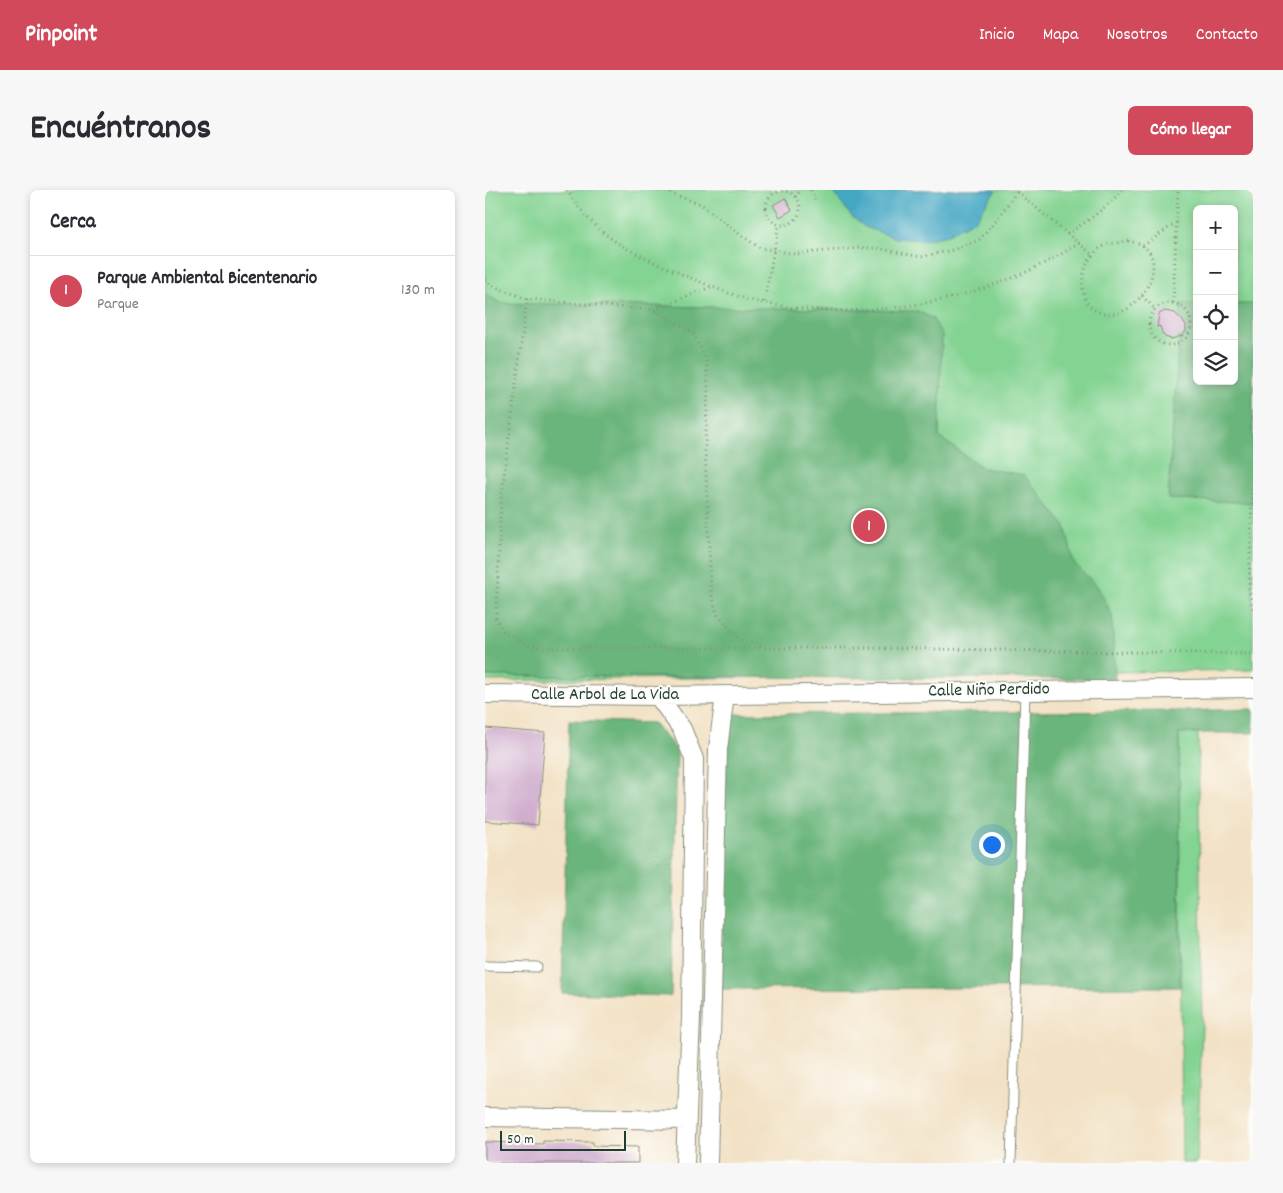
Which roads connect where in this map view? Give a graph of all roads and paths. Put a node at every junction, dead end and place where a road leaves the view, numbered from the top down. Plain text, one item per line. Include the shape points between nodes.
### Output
1 (567, 190) edge
2 (666, 190) edge
3 (801, 190) edge
4 (811, 190) edge
5 (1122, 190) edge
6 (1178, 190) edge
7 (780, 191) edge
8 (1018, 191) edge
9 (795, 196) junction
10 (816, 203) dead end
11 (1177, 222) junction
12 (779, 224) junction
13 (1067, 234) junction
14 (1079, 243) junction
15 (1143, 246) junction
16 (775, 251) junction
17 (1093, 255) junction
18 (485, 280) edge
19 (713, 286) junction
20 (1142, 296) junction
21 (527, 299) junction
22 (764, 302) junction
23 (1173, 303) junction
24 (1155, 309) junction
25 (653, 310) junction
26 (1253, 453) edge
27 (1253, 609) edge
28 (768, 648) junction
29 (1253, 654) edge
30 (1253, 688) edge
31 (1025, 691) junction
32 (485, 694) edge
33 (725, 695) junction
34 (658, 696) junction
35 (485, 966) edge
36 (537, 967) dead end
37 (485, 1117) edge
38 (687, 1120) junction
39 (685, 1163) edge
40 (708, 1163) edge
41 (1011, 1163) edge

1 - 19 path via 579,209 607,236 633,253
2 - 16 path via 701,204 745,238 761,248
3 - 9 path
4 - 10 path
5 - 13 path via 1109,204
6 - 11 path
7 - 9 path
7 - 12 path via 771,197 766,207 769,218
8 - 13 path
8 - 16 path via 979,240 952,250 921,257 876,248 795,254
9 - 12 path via 800,206 797,216 789,223
11 - 15 path
11 - 23 path
12 - 16 path
13 - 14 path
14 - 17 path
14 - 22 path via 1036,268 992,286 895,308 791,308
15 - 17 path via 1118,242 1101,248
15 - 20 path via 1152,259 1149,282
16 - 22 path
17 - 20 path via 1083,279 1088,306 1108,314 1120,312
18 - 21 path
19 - 22 path via 741,298
19 - 25 path
20 - 24 path
21 - 25 path
21 - 28 path via 501,500 496,618 502,630 527,645 542,648
23 - 24 path
23 - 24 path via 1186,309 1192,322 1188,337 1177,345 1163,344 1153,336 1149,324
25 - 28 path via 691,332 706,358 705,451 711,592 717,614 740,640
26 - 27 path via 1249,589
28 - 29 path
30 - 31 street, Calle Niño Perdido
31 - 33 street, Calle Niño Perdido
31 - 41 lane
32 - 34 street, Calle Arbol de La Vida
33 - 34 street, Calle Arbol de La Vida
33 - 40 street via 718,749
34 - 38 street via 682,729 694,759
35 - 36 lane
37 - 38 street
38 - 39 street

